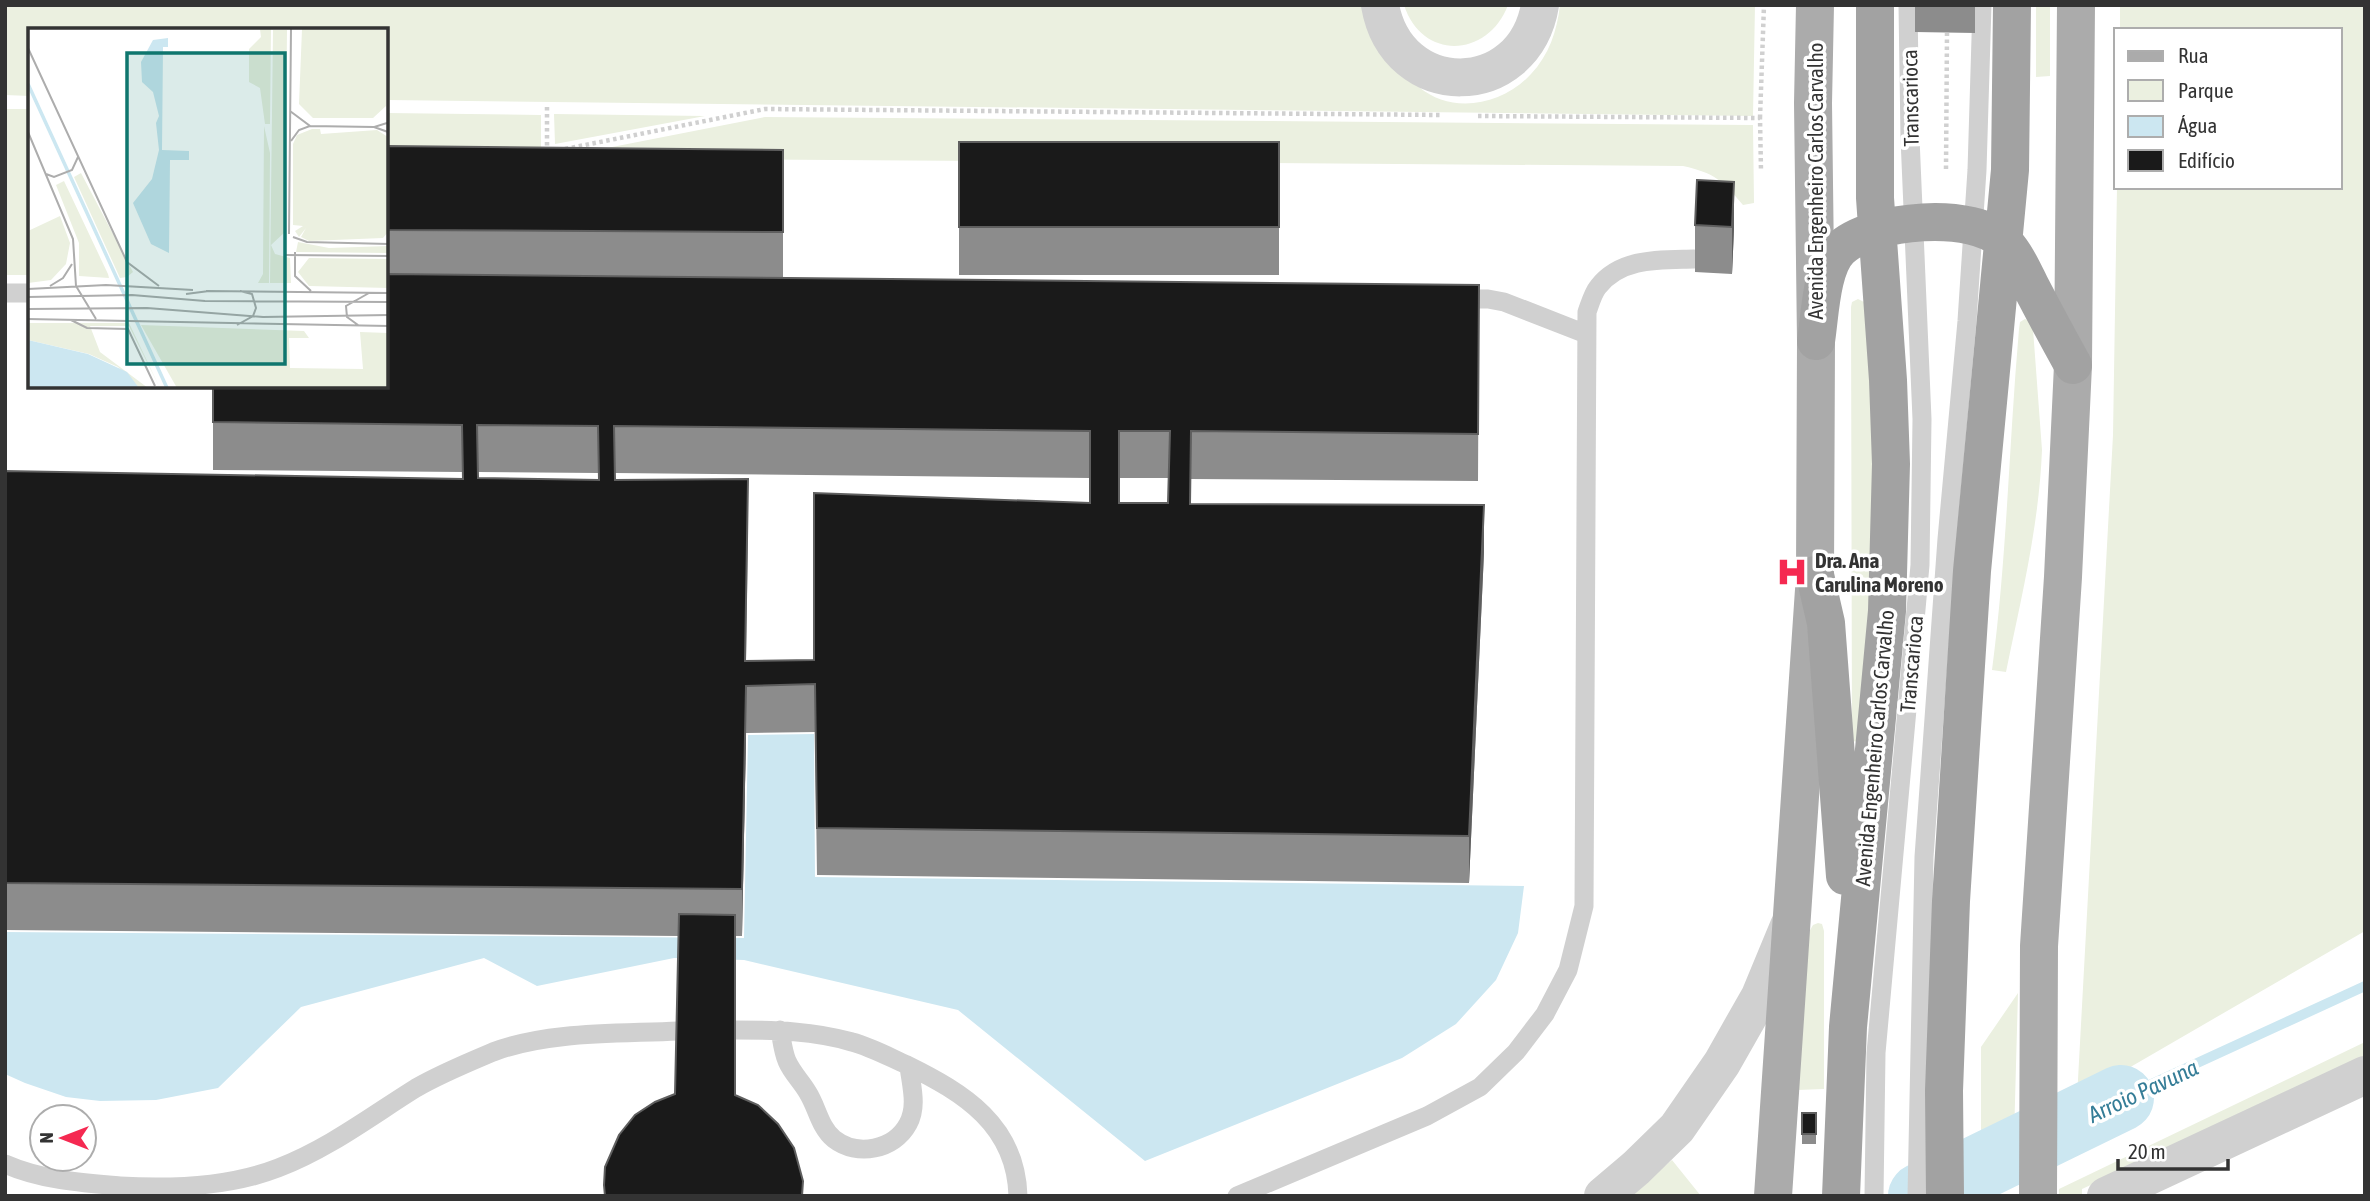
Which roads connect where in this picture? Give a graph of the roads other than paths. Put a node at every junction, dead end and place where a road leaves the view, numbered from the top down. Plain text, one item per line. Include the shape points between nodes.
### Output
1 (1380, 5) edge
2 (1541, 5) edge
3 (1815, 5) edge
4 (1875, 5) edge
5 (1908, 5) edge
6 (1982, 5) edge
7 (2012, 5) edge
8 (2076, 5) edge
9 (1914, 223) junction
10 (1876, 228) junction
11 (1988, 233) junction
12 (1694, 259) edge
13 (5, 293) edge
14 (28, 293) edge
15 (1433, 299) edge
16 (1586, 334) junction
17 (1816, 341) junction
18 (2073, 365) junction
19 (1815, 575) junction
20 (1791, 920) junction
21 (1855, 953) junction
22 (735, 1030) edge
23 (780, 1030) junction
24 (678, 1031) edge
25 (908, 1066) junction
26 (2365, 1075) edge
27 (1931, 1112) junction
28 (5, 1164) edge
29 (1841, 1180) edge
30 (1773, 1195) edge
31 (1018, 1196) edge
32 (1237, 1196) edge
33 (1603, 1196) edge
34 (1874, 1196) edge
35 (1917, 1196) edge
36 (1945, 1196) edge
37 (2038, 1196) edge
38 (2106, 1196) edge

1 - 2 street via 1395,45 1413,63 1436,75 1461,78 1486,74 1508,62 1527,44
3 - 17 main road, Avenida Engenheiro Carlos Carvalho
4 - 10 highway, Avenida Engenheiro Carlos Carvalho
5 - 9 lane, Transcarioca
6 - 11 lane
7 - 11 highway via 2010,170
8 - 18 main road
9 - 10 highway
9 - 11 highway via 1943,222
9 - 34 lane, Transcarioca via 1922,419 1920,565 1876,1053
10 - 17 highway via 1840,249 1830,265
10 - 21 highway, Avenida Engenheiro Carlos Carvalho via 1891,464 1887,611
11 - 18 highway via 2019,263
11 - 27 highway via 1951,901
12 - 16 lane via 1644,260 1619,268 1597,287 1587,312
13 - 14 lane
15 - 16 lane via 1504,302
16 - 32 lane via 1584,906 1568,971 1545,1014 1516,1052 1480,1087 1427,1116
17 - 19 main road, Avenida Engenheiro Carlos Carvalho
18 - 37 main road via 2039,946
19 - 20 main road, Avenida Engenheiro Carlos Carvalho
19 - 21 highway via 1826,623
20 - 30 main road, Avenida Engenheiro Carlos Carvalho
20 - 33 street via 1760,996 1722,1063 1676,1128
21 - 29 highway, Avenida Engenheiro Carlos Carvalho
22 - 23 lane
23 - 25 lane via 854,1042
23 - 25 lane via 789,1065 810,1095 822,1124 834,1139 851,1147 873,1150 893,1141 908,1124 914,1100
24 - 28 lane via 546,1039 496,1051 418,1087 321,1147 277,1168 238,1179 146,1187 60,1180
25 - 31 lane via 971,1102 994,1123 1011,1159
26 - 38 street
27 - 35 lane
27 - 36 highway

